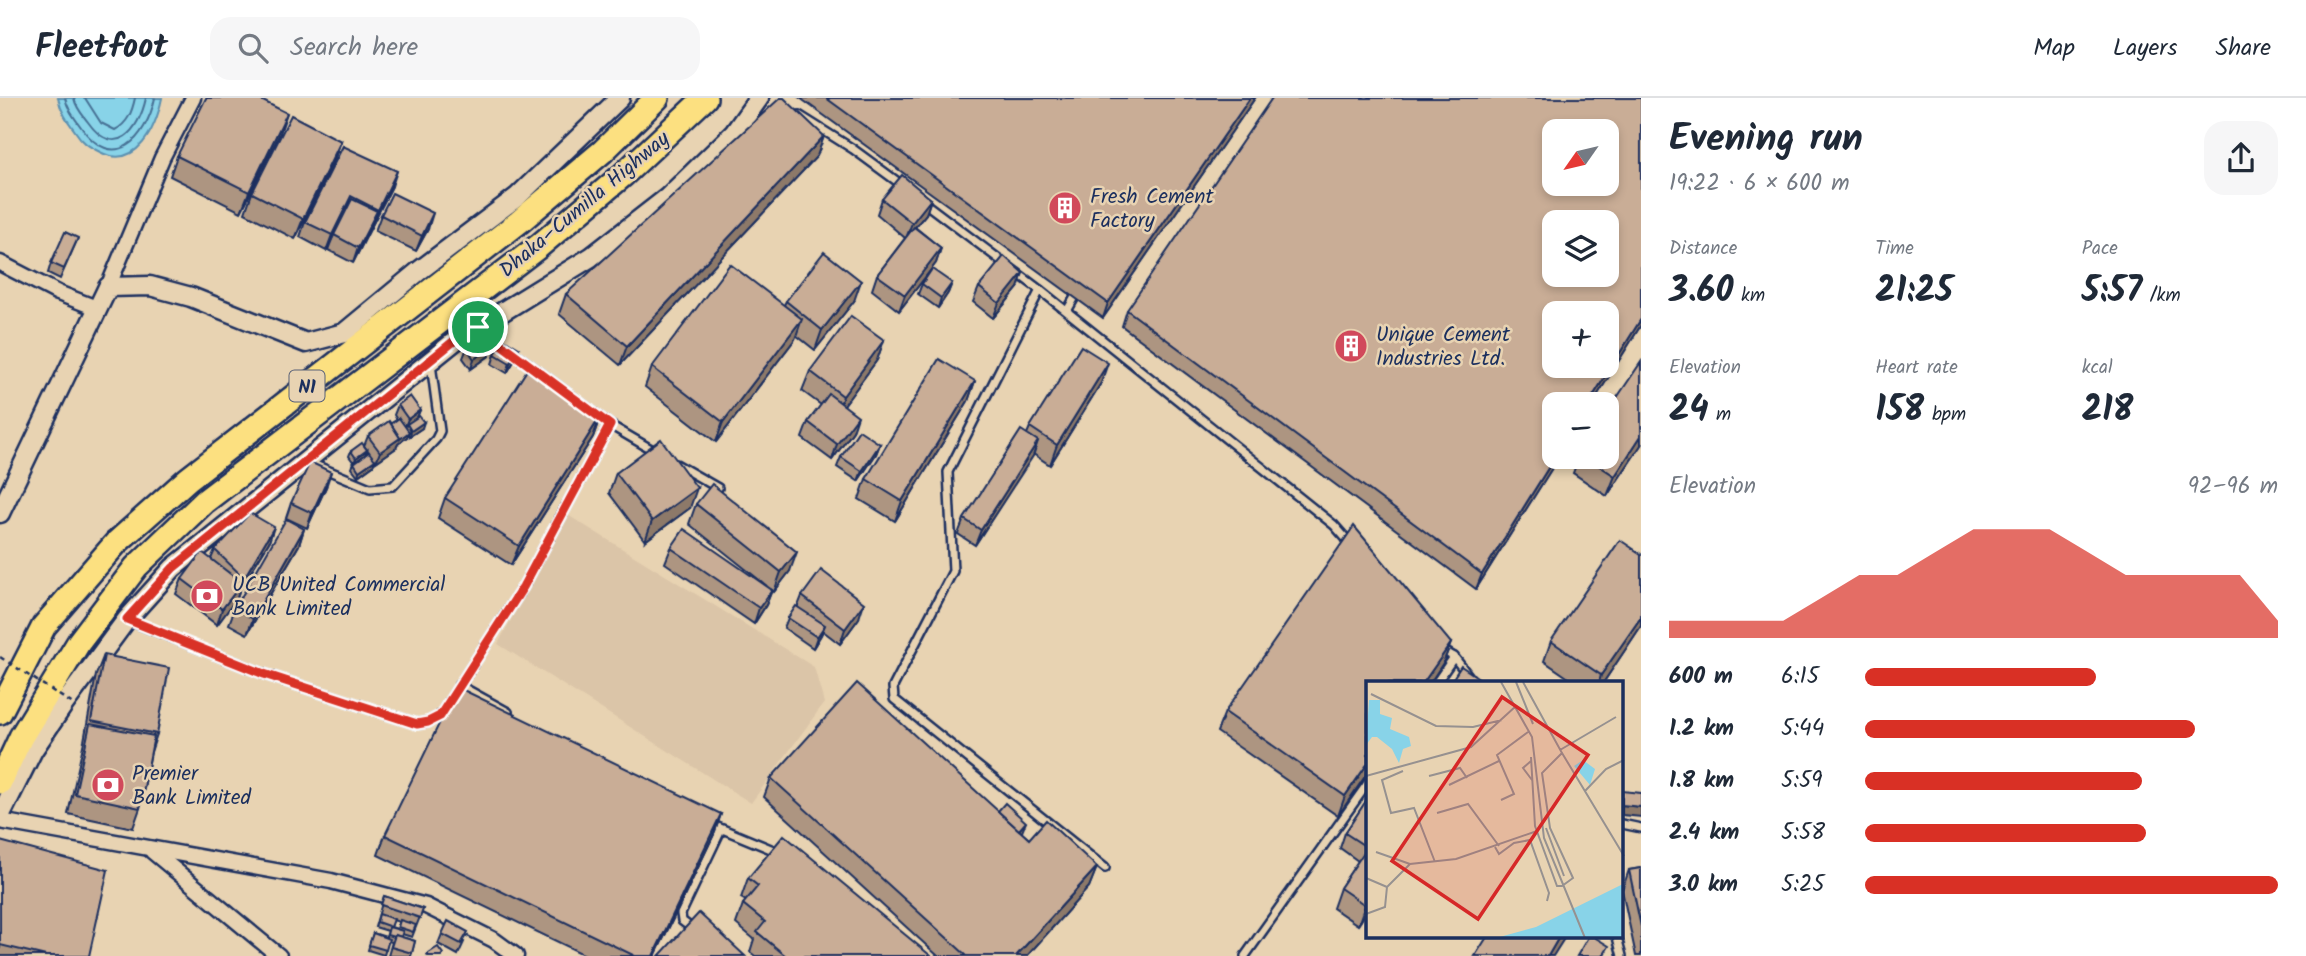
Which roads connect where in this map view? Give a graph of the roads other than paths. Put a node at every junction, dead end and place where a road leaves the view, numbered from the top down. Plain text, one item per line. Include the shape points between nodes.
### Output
1 (193, 98) edge
2 (620, 98) edge
3 (657, 98) edge
4 (705, 98) edge
5 (759, 98) edge
6 (795, 113) edge
7 (908, 190) edge
8 (919, 199) edge
9 (0, 263) edge
10 (1086, 279) edge
11 (108, 287) junction
12 (1041, 290) junction
13 (99, 309) junction
14 (1067, 311) junction
15 (478, 327) junction
16 (430, 360) junction
17 (610, 425) junction
18 (658, 453) edge
19 (670, 460) edge
20 (305, 461) junction
21 (718, 488) edge
22 (0, 513) edge
23 (1359, 555) edge
24 (127, 619) junction
25 (44, 626) junction
26 (1435, 645) edge
27 (1454, 657) junction
28 (0, 679) edge
29 (1437, 681) edge
30 (1472, 681) edge
31 (459, 685) junction
32 (0, 712) edge
33 (519, 718) edge
34 (0, 782) edge
35 (1366, 786) edge
36 (697, 817) edge
37 (0, 819) edge
38 (721, 830) junction
39 (151, 850) junction
40 (789, 858) edge
41 (1105, 868) dead end
42 (703, 938) edge
43 (1618, 939) edge
44 (279, 956) edge
45 (516, 956) edge
46 (1245, 956) edge
47 (1622, 956) edge

1 - 11 street via 162,158
2 - 11 street via 517,197 344,333 326,340 306,343 191,297 150,286
3 - 25 highway, Dhaka–Cumilla Highway / N1 via 519,222 188,479 116,543
4 - 34 highway, Dhaka–Cumilla Highway / N1 via 539,246 205,501 136,567 79,642 21,737
5 - 15 street via 734,133 668,197 591,257
6 - 7 lane
8 - 12 lane
9 - 13 street
10 - 14 lane
11 - 13 street
12 - 14 lane
12 - 41 lane via 948,472 953,571 893,687 894,699
13 - 22 street
14 - 23 lane via 1334,525
15 - 16 street
15 - 17 lane
16 - 20 street
16 - 20 lane via 440,431 393,486 370,488
17 - 18 lane
17 - 31 lane via 523,587
19 - 21 lane
20 - 24 street via 173,568
24 - 31 lane via 264,674 417,724 440,716
24 - 37 street via 33,750
25 - 28 highway, Dhaka–Cumilla Highway / N1
25 - 32 highway, Dhaka–Cumilla Highway / N1
26 - 27 lane
27 - 29 lane
27 - 30 lane
31 - 33 lane
35 - 46 lane
36 - 38 lane
37 - 39 street
38 - 40 lane
38 - 42 lane via 681,914
39 - 44 street
39 - 45 street via 331,881 426,906
43 - 47 lane

